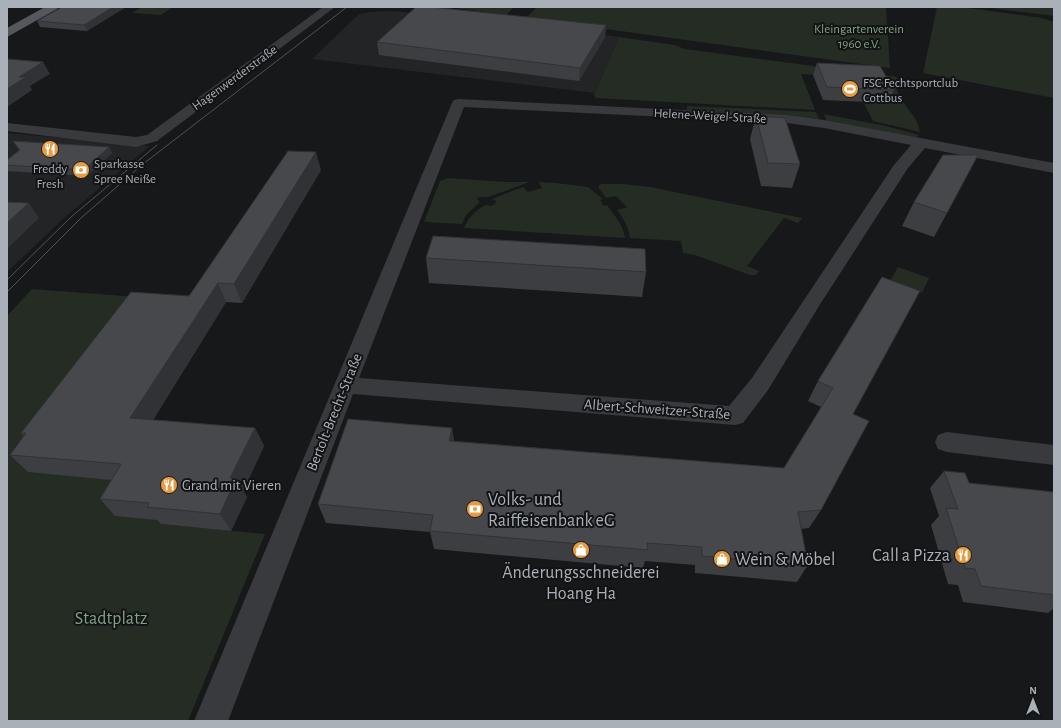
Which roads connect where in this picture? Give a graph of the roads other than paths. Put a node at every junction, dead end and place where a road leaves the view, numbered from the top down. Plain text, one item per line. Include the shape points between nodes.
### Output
1 (31, 7) edge
2 (53, 7) edge
3 (330, 7) edge
4 (18, 14) dead end
5 (7, 33) edge
6 (459, 103) joint
7 (7, 128) edge
8 (921, 143) junction
9 (1054, 168) edge
10 (345, 385) junction
11 (947, 442) dead end
12 (1054, 455) edge
13 (211, 721) edge

1 - 4 main road
2 - 5 main road
3 - 7 street, Hagenwerderstraße via 152,138 136,142
6 - 8 street, Helene-Weigel-Straße via 788,119
6 - 10 street, Bertolt-Brecht-Straße
8 - 9 street, Helene-Weigel-Straße
8 - 10 street, Albert-Schweitzer-Straße via 902,165 760,384 735,416
10 - 13 street, Bertolt-Brecht-Straße
11 - 12 street

